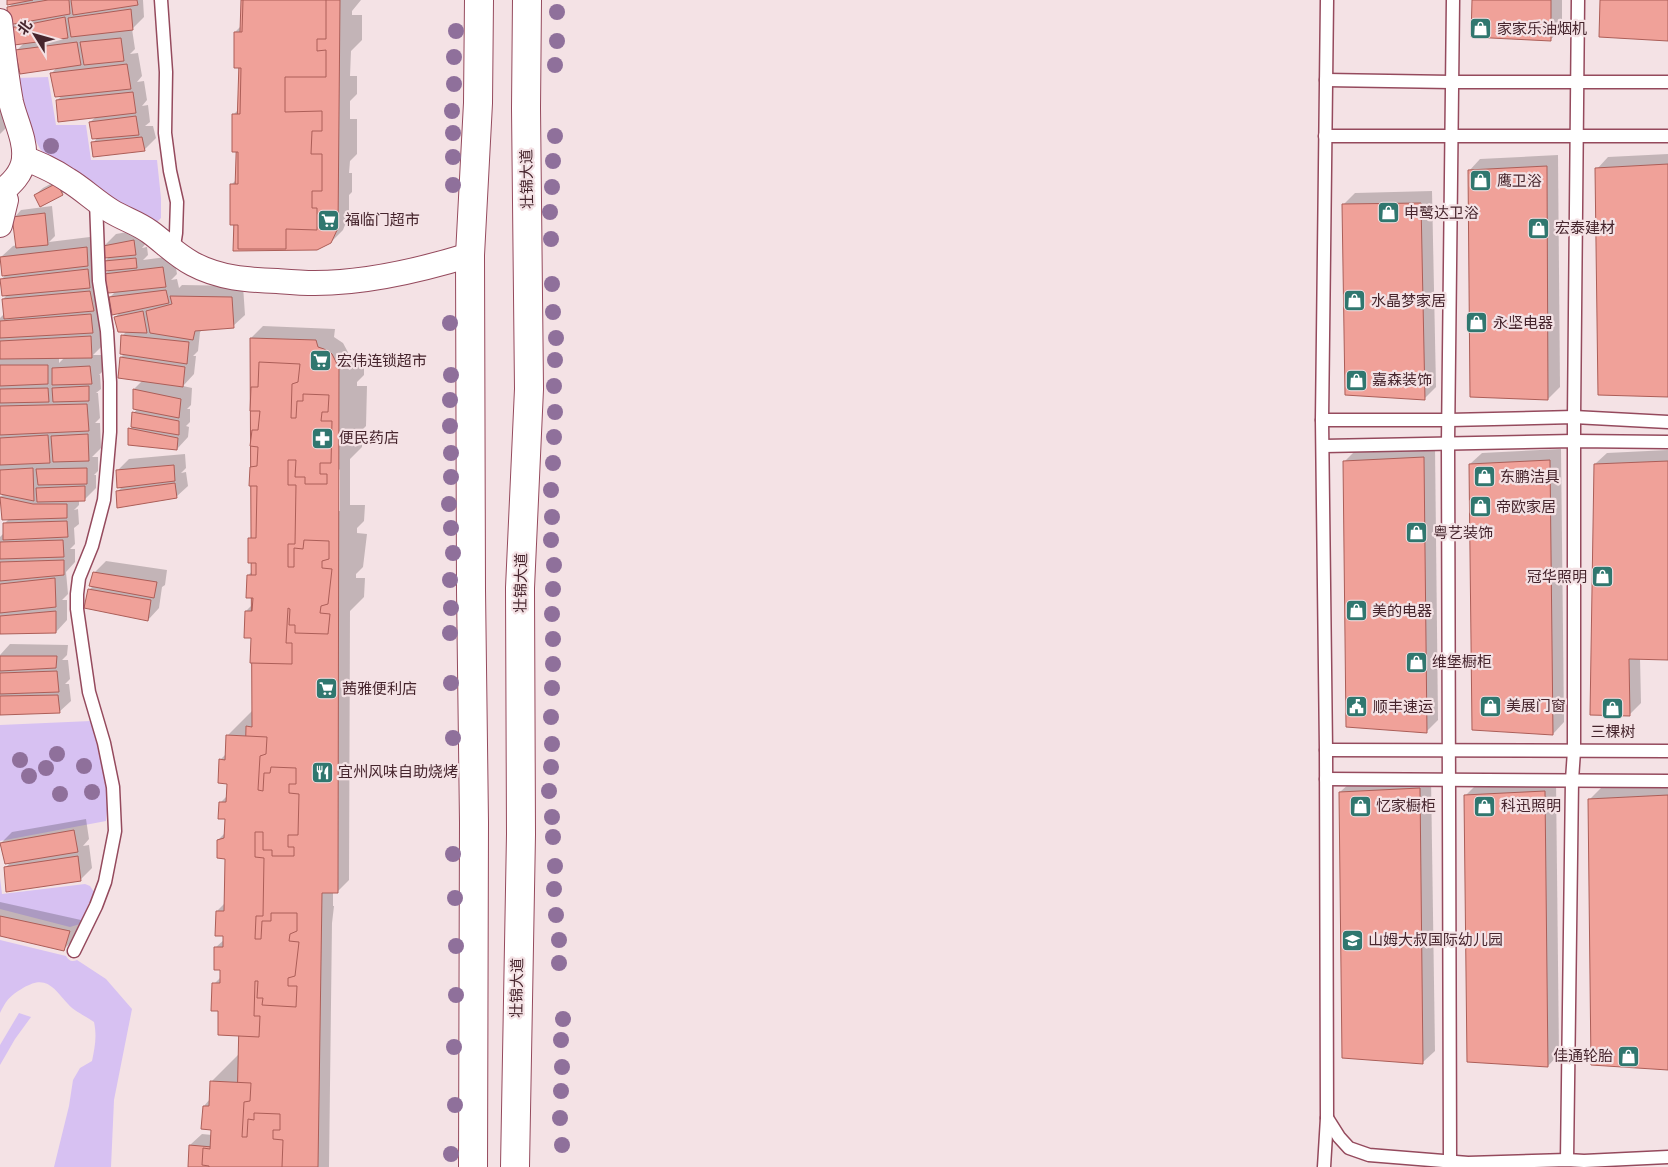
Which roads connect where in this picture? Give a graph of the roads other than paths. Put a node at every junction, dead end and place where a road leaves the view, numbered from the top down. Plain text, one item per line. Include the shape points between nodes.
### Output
1 (161, 0) edge
2 (479, 0) edge
3 (527, 0) edge
4 (1327, 0) edge
5 (1453, 0) edge
6 (1578, 0) edge
7 (0, 21) edge
8 (1326, 80) junction
9 (1451, 82) junction
10 (1577, 82) junction
11 (1668, 82) edge
12 (1577, 135) junction
13 (1325, 136) junction
14 (1668, 136) edge
15 (1450, 137) junction
16 (24, 158) junction
17 (1, 192) edge
18 (96, 202) junction
19 (0, 225) edge
20 (173, 252) junction
21 (470, 255) junction
22 (1574, 417) junction
23 (1322, 420) junction
24 (1449, 420) junction
25 (1668, 422) edge
26 (1574, 441) junction
27 (1668, 442) edge
28 (1448, 443) junction
29 (1324, 446) junction
30 (1326, 750) junction
31 (1574, 751) junction
32 (1668, 751) edge
33 (1450, 752) junction
34 (1326, 779) junction
35 (1450, 780) junction
36 (1572, 780) junction
37 (1668, 781) edge
38 (74, 951) dead end
39 (1327, 1118) junction
40 (1668, 1157) edge
41 (1567, 1160) junction
42 (1450, 1162) junction
43 (473, 1167) edge
44 (515, 1167) edge
45 (1324, 1167) edge

1 - 20 lane via 166,72 165,133 177,202
2 - 21 main road via 478,103
3 - 44 main road, 壮锦大道 via 529,389 520,588 521,834
4 - 8 lane
5 - 9 lane
6 - 10 lane
7 - 16 street via 12,104
8 - 9 lane
8 - 13 lane
9 - 10 lane
9 - 15 lane
10 - 11 lane
10 - 12 lane
12 - 14 lane
12 - 15 lane
12 - 22 lane
13 - 15 lane
13 - 23 lane
15 - 24 lane
16 - 17 street via 13,182
16 - 18 street via 57,173
17 - 19 street via 6,200
18 - 20 street via 150,232
18 - 38 lane via 99,280 107,331 110,432 104,500 76,594 89,692 114,787 116,831 105,882
20 - 21 street via 206,270 234,278 316,283 395,274
21 - 43 main road
22 - 24 lane
22 - 25 lane
22 - 26 lane
23 - 24 lane
23 - 29 lane
24 - 28 lane
26 - 27 lane
26 - 28 lane
26 - 31 lane
28 - 29 lane
28 - 33 lane
29 - 30 lane
30 - 33 lane
30 - 34 lane
31 - 32 lane
31 - 33 lane
31 - 36 lane
33 - 35 lane
34 - 35 lane
34 - 39 lane
35 - 36 lane
35 - 42 lane
36 - 37 lane
36 - 41 lane
39 - 42 lane via 1349,1148 1369,1155
39 - 45 lane
40 - 41 lane
41 - 42 lane

